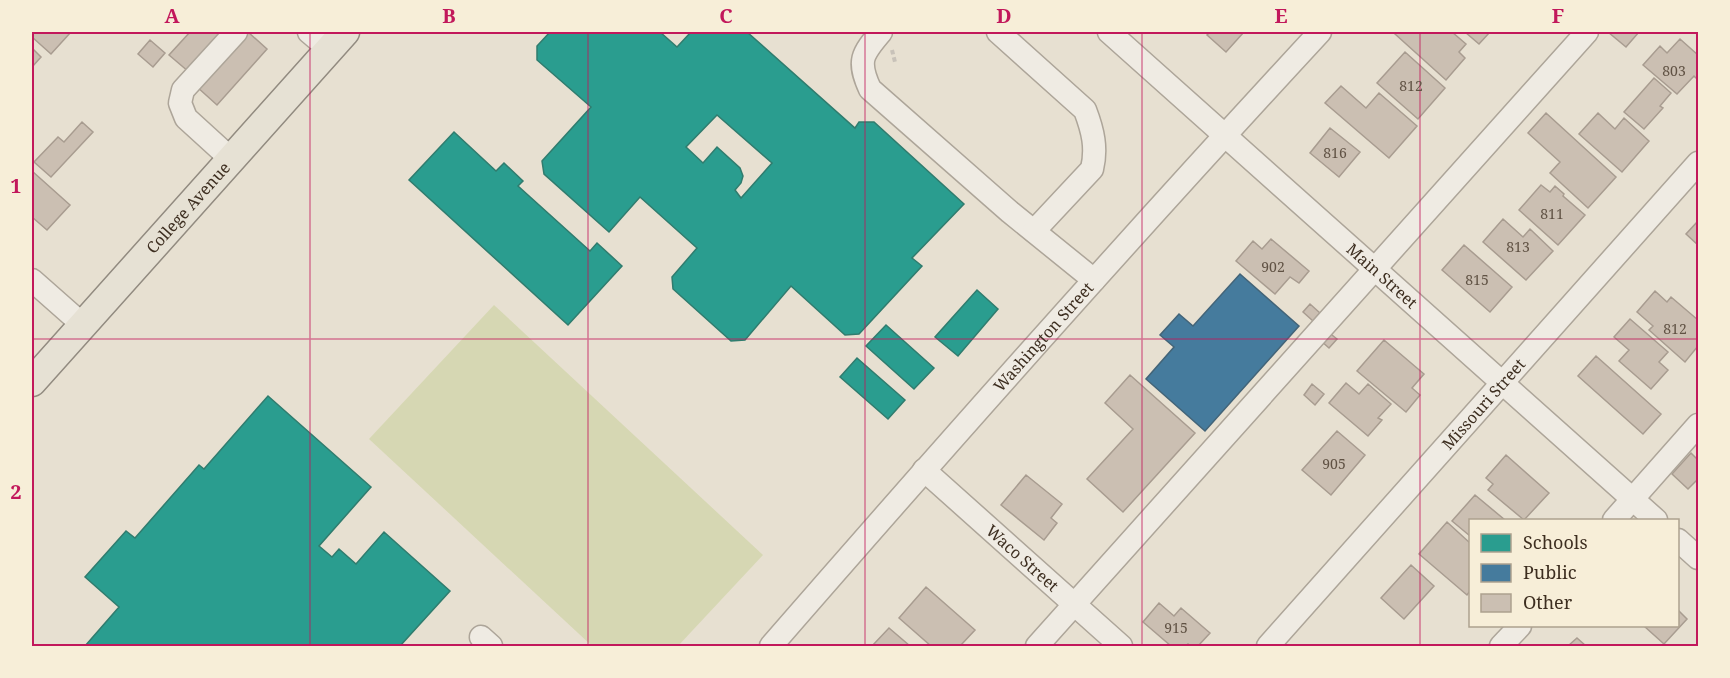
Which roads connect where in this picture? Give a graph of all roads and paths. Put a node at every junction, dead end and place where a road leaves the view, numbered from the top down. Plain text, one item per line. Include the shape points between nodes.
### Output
1 (236, 32) edge
2 (881, 32) edge
3 (998, 32) edge
4 (1109, 32) edge
5 (1320, 32) edge
6 (1587, 32) edge
7 (328, 37) edge
8 (1225, 135) junction
9 (231, 159) junction
10 (1698, 163) edge
11 (1034, 231) junction
12 (1375, 269) junction
13 (32, 280) edge
14 (1094, 280) junction
15 (83, 325) junction
16 (32, 382) edge
17 (1503, 383) junction
18 (1698, 425) edge
19 (924, 470) junction
20 (1632, 499) junction
21 (1615, 519) edge
22 (1655, 519) edge
23 (1679, 542) edge
24 (1698, 558) edge
25 (1074, 605) junction
26 (1519, 627) edge
27 (771, 646) edge
28 (1037, 646) edge
29 (1121, 646) edge
30 (1268, 646) edge
31 (1501, 646) edge

1 - 9 street via 183,90 180,104 186,118
2 - 11 street via 866,49 861,64 870,89
3 - 11 street via 1085,110 1095,143 1092,169
4 - 8 street, Main Street
5 - 8 street, Washington Street
6 - 12 street
7 - 9 main road, College Avenue
8 - 12 street, Main Street
8 - 14 street, Washington Street
9 - 15 main road, College Avenue
10 - 17 street, Missouri Street
11 - 14 street
12 - 17 street, Main Street
12 - 25 street
13 - 15 street
14 - 19 street, Washington Street
15 - 16 main road, College Avenue
17 - 20 street, Main Street
17 - 30 street, Missouri Street
18 - 20 street
19 - 25 street, Waco Street
19 - 27 street, Washington Street
20 - 21 street
20 - 22 street, Main Street
23 - 24 street
25 - 28 street
25 - 29 street, Waco Street
26 - 31 street

